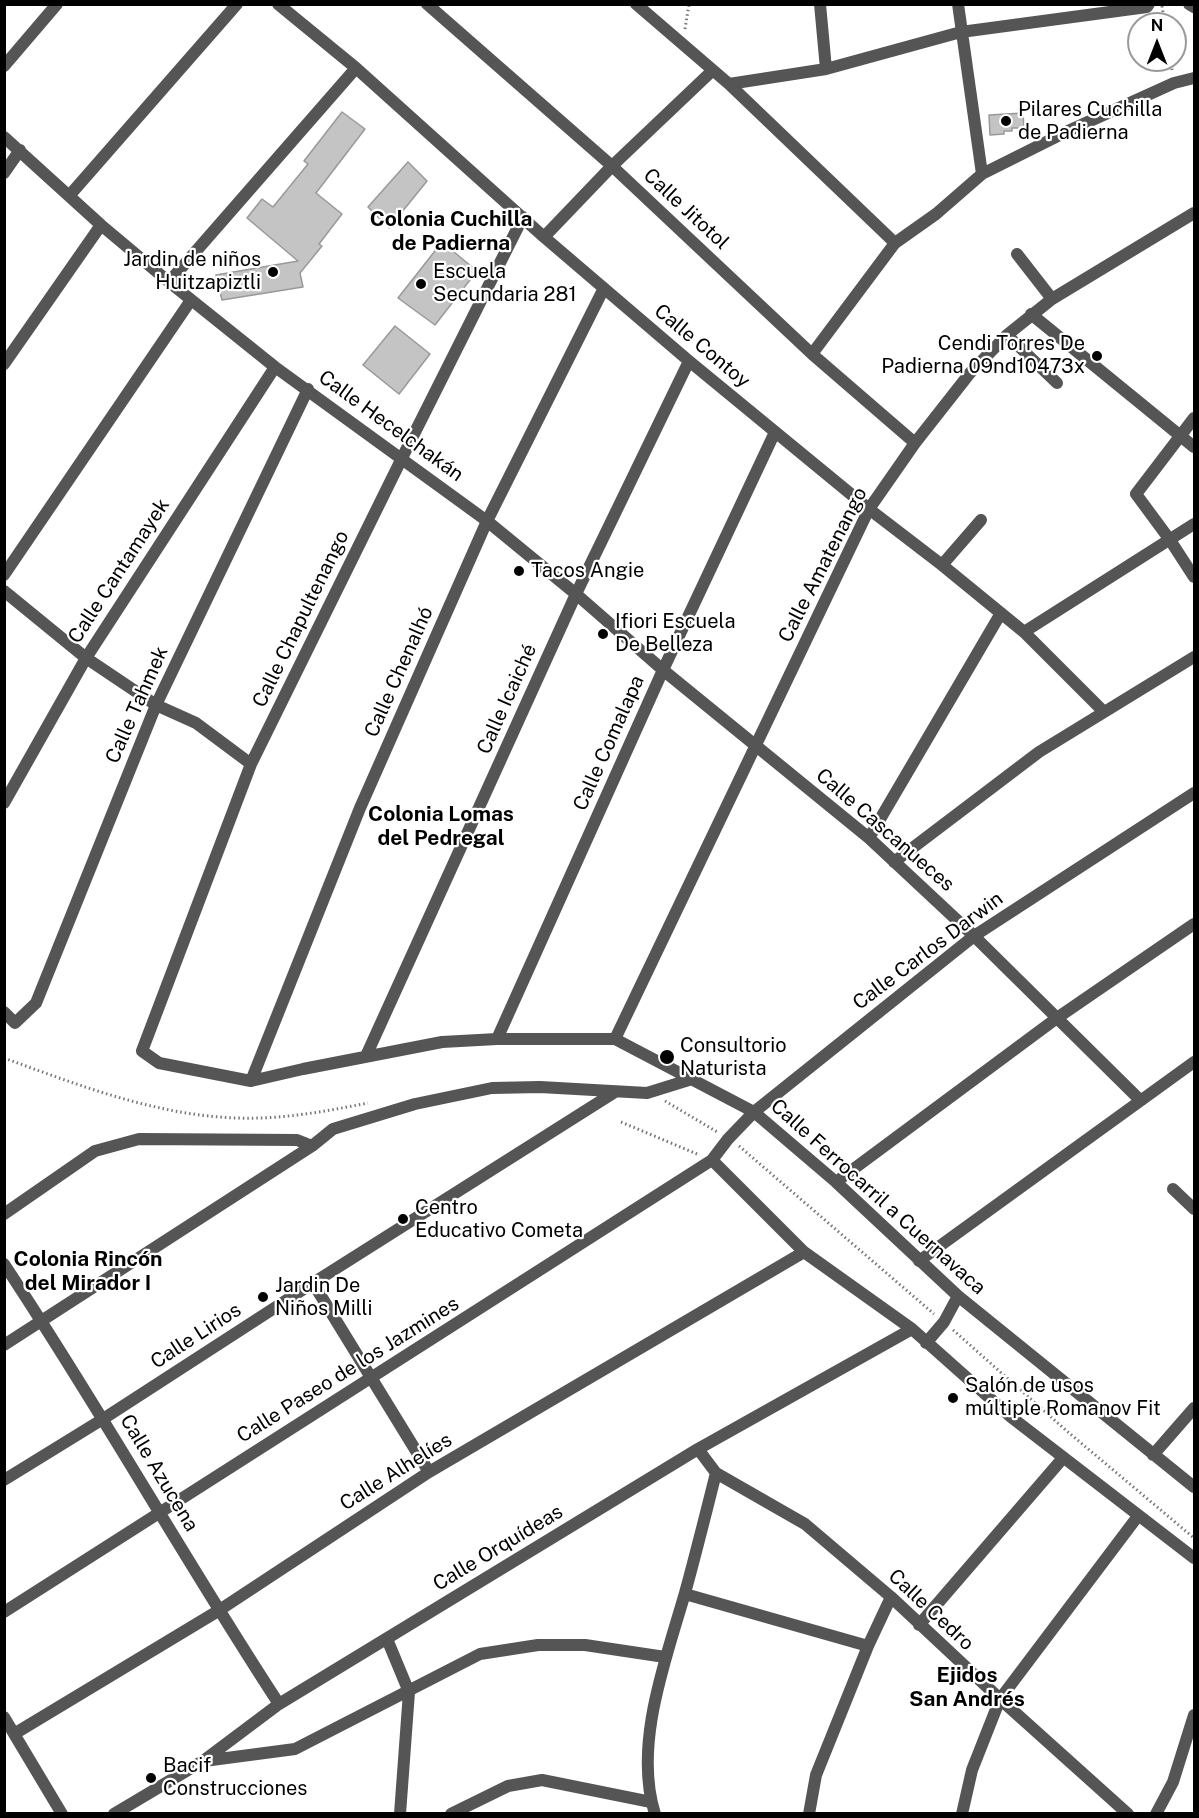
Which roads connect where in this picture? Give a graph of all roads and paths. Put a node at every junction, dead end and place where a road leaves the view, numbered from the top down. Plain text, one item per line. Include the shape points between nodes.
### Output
1 (57, 4) edge
2 (237, 4) edge
3 (278, 4) edge
4 (428, 4) edge
5 (636, 4) edge
6 (689, 4) edge
7 (820, 4) edge
8 (958, 4) edge
9 (1149, 4) edge
10 (1189, 4) edge
11 (1194, 7) edge
12 (961, 32) junction
13 (683, 46) junction
14 (4, 66) edge
15 (356, 68) junction
16 (826, 69) junction
17 (712, 71) junction
18 (1194, 78) edge
19 (729, 84) junction
20 (4, 137) edge
21 (20, 150) junction
22 (612, 166) junction
23 (4, 173) edge
24 (981, 174) junction
25 (69, 195) junction
26 (1194, 213) edge
27 (523, 217) junction
28 (101, 225) junction
29 (544, 237) junction
30 (895, 243) junction
31 (1017, 254) dead end
32 (169, 282) junction
33 (604, 288) junction
34 (1052, 299) junction
35 (191, 300) junction
36 (1031, 314) junction
37 (1007, 335) junction
38 (812, 354) junction
39 (689, 361) junction
40 (4, 364) edge
41 (275, 367) junction
42 (1057, 383) dead end
43 (308, 389) junction
44 (1194, 418) edge
45 (775, 432) junction
46 (1180, 436) junction
47 (915, 443) junction
48 (1194, 447) edge
49 (402, 458) junction
50 (869, 509) junction
51 (981, 520) dead end
52 (487, 521) junction
53 (1194, 524) edge
54 (1170, 540) junction
55 (942, 565) junction
56 (4, 575) edge
57 (1194, 577) edge
58 (4, 591) edge
59 (576, 594) junction
60 (1001, 613) junction
61 (1024, 632) junction
62 (1194, 657) edge
63 (86, 658) junction
64 (663, 670) junction
65 (156, 705) junction
66 (1104, 712) junction
67 (755, 746) junction
68 (251, 764) junction
69 (1194, 793) edge
70 (4, 803) edge
71 (869, 838) junction
72 (894, 862) junction
73 (1194, 924) edge
74 (974, 936) junction
75 (4, 1012) edge
76 (1056, 1018) junction
77 (497, 1039) junction
78 (615, 1039) junction
79 (142, 1051) joint
80 (366, 1056) junction
81 (1194, 1062) edge
82 (692, 1079) junction
83 (251, 1082) junction
84 (615, 1092) junction
85 (1140, 1100) junction
86 (754, 1112) junction
87 (621, 1122) dead end
88 (312, 1146) junction
89 (712, 1160) junction
90 (836, 1182) junction
91 (1173, 1189) dead end
92 (1194, 1209) edge
93 (4, 1214) edge
94 (804, 1252) junction
95 (919, 1261) junction
96 (4, 1264) edge
97 (313, 1283) junction
98 (958, 1296) junction
99 (43, 1321) junction
100 (912, 1329) junction
101 (926, 1343) junction
102 (4, 1345) edge
103 (371, 1379) junction
104 (1194, 1408) edge
105 (104, 1419) junction
106 (698, 1449) junction
107 (1153, 1455) junction
108 (1064, 1458) junction
109 (429, 1472) junction
110 (716, 1473) junction
111 (4, 1480) edge
112 (1194, 1487) edge
113 (161, 1512) junction
114 (1138, 1516) junction
115 (1194, 1558) edge
116 (685, 1594) junction
117 (891, 1597) junction
118 (218, 1611) junction
119 (4, 1612) edge
120 (919, 1625) junction
121 (387, 1639) junction
122 (868, 1646) junction
123 (665, 1657) junction
124 (409, 1692) junction
125 (1000, 1699) junction
126 (279, 1704) junction
127 (1194, 1714) edge
128 (4, 1717) edge
129 (14, 1734) junction
130 (203, 1761) junction
131 (653, 1808) edge
132 (63, 1814) edge
133 (114, 1814) edge
134 (400, 1814) edge
135 (451, 1814) edge
136 (809, 1814) edge
137 (962, 1814) edge
138 (1128, 1814) edge
139 (1155, 1814) edge

1 - 14 street
2 - 25 street
3 - 15 street, Calle Contoy
4 - 22 street, Calle Jitotol
5 - 13 street
6 - 13 path
7 - 16 street
8 - 12 street
9 - 12 street
10 - 11 street
12 - 16 street
12 - 24 street
13 - 17 street
15 - 27 street, Calle Contoy
15 - 32 street
16 - 19 street
17 - 19 street
17 - 22 street
18 - 24 street via 1174,83
19 - 30 street
20 - 21 street, Calle Hecelchakán
21 - 23 street
21 - 25 street, Calle Hecelchakán
22 - 29 street
22 - 38 street, Calle Jitotol
24 - 30 street via 936,214
25 - 28 street, Calle Hecelchakán
26 - 34 street, Calle Amatenango
27 - 29 street, Calle Contoy
27 - 49 street, Calle Chapultenango
28 - 32 street, Calle Hecelchakán
28 - 40 street
29 - 33 street, Calle Contoy
30 - 38 street
31 - 34 street
32 - 35 street, Calle Hecelchakán
33 - 39 street, Calle Contoy
33 - 52 street, Calle Chenalhó
34 - 36 street, Calle Amatenango
35 - 41 street, Calle Hecelchakán
35 - 56 street
36 - 37 street, Calle Amatenango
36 - 46 street
37 - 42 street
37 - 47 street, Calle Amatenango via 970,373
38 - 47 street, Calle Jitotol
39 - 45 street, Calle Contoy
39 - 59 street, Calle Icaiché
41 - 43 street, Calle Hecelchakán
41 - 63 street, Calle Cantamayek
43 - 49 street, Calle Hecelchakán
43 - 65 street, Calle Tahmek
44 - 46 street
45 - 50 street, Calle Contoy
45 - 64 street, Calle Comalapa
46 - 48 street
46 - 54 street via 1136,494
47 - 50 street, Calle Amatenango
49 - 52 street, Calle Hecelchakán
49 - 68 street, Calle Chapultenango
50 - 55 street, Calle Contoy
50 - 67 street, Calle Amatenango
51 - 55 street
52 - 59 street, Calle Hecelchakán
52 - 83 street, Calle Chenalhó via 360,807
53 - 54 street
54 - 57 street
54 - 61 street
55 - 60 street, Calle Contoy
58 - 63 street
59 - 64 street, Calle Hecelchakán
59 - 80 street, Calle Icaiché
60 - 61 street, Calle Contoy
60 - 71 street
61 - 66 street, Calle Contoy
62 - 66 street
63 - 65 street
63 - 70 street, Calle Cantamayek
64 - 67 street, Calle Hecelchakán
64 - 77 street, Calle Comalapa
65 - 68 street via 196,723
65 - 75 street, Calle Tahmek via 36,1003 15,1023
66 - 72 street via 1039,752
67 - 71 street, Calle Cascanueces
67 - 78 street, Calle Amatenango
68 - 79 street, Calle Chapultenango
69 - 74 street, Calle Carlos Darwin
71 - 72 street, Calle Cascanueces
72 - 74 street, Calle Cascanueces
73 - 76 street
74 - 76 street, Calle Cascanueces
74 - 86 street, Calle Carlos Darwin
76 - 85 street, Calle Cascanueces
76 - 90 street
77 - 78 street, Calle Ferrocarril a Cuernavaca
77 - 80 street, Calle Ferrocarril a Cuernavaca via 442,1042
78 - 82 street, Calle Ferrocarril a Cuernavaca
79 - 83 street, Calle Ferrocarril a Cuernavaca via 159,1063
80 - 83 street, Calle Ferrocarril a Cuernavaca
81 - 85 street
82 - 84 street via 647,1093
82 - 86 street, Calle Ferrocarril a Cuernavaca
84 - 88 street via 540,1087 492,1089 415,1104 333,1129
84 - 97 street, Calle Lirios
85 - 95 street
86 - 89 street, Calle Carlos Darwin
86 - 90 street, Calle Ferrocarril a Cuernavaca
87 - 89 path
88 - 93 street via 297,1140 139,1138 95,1151
88 - 99 street
89 - 94 street
89 - 103 street, Calle Paseo de los Jazmines
90 - 95 street, Calle Ferrocarril a Cuernavaca
91 - 92 street
94 - 100 street
94 - 109 street, Calle Alhelíes
95 - 98 street, Calle Ferrocarril a Cuernavaca
96 - 99 street, Calle Azucena
97 - 103 street
97 - 105 street, Calle Lirios
98 - 101 street via 945,1322
98 - 107 street, Calle Ferrocarril a Cuernavaca
99 - 102 street
99 - 105 street, Calle Azucena
100 - 101 street
100 - 106 street, Calle Orquídeas
101 - 108 street
103 - 109 street
103 - 113 street, Calle Paseo de los Jazmines
104 - 107 street
105 - 111 street, Calle Lirios
105 - 113 street, Calle Azucena
106 - 110 street, Calle Cedro
106 - 121 street, Calle Orquídeas
107 - 112 street, Calle Ferrocarril a Cuernavaca
108 - 114 street
108 - 120 street
109 - 118 street, Calle Alhelíes
110 - 116 street
110 - 117 street, Calle Cedro via 805,1524
113 - 118 street, Calle Azucena
113 - 119 street, Calle Paseo de los Jazmines
114 - 115 street
114 - 125 street
116 - 122 street
116 - 123 street
117 - 120 street, Calle Cedro
117 - 122 street
118 - 126 street, Calle Azucena
118 - 129 street, Calle Alhelíes
120 - 125 street, Calle Cedro
121 - 124 street
121 - 126 street, Calle Orquídeas
122 - 136 street via 816,1775
123 - 124 street via 585,1645 538,1645 480,1654
123 - 131 street via 651,1717
124 - 130 street via 296,1749
124 - 134 street
125 - 137 street via 972,1770
125 - 138 street, Calle Cedro
126 - 130 street, Calle Orquídeas
127 - 139 street via 1173,1782
128 - 129 street
129 - 132 street
130 - 133 street, Calle Orquídeas
131 - 135 street via 542,1780 508,1786

